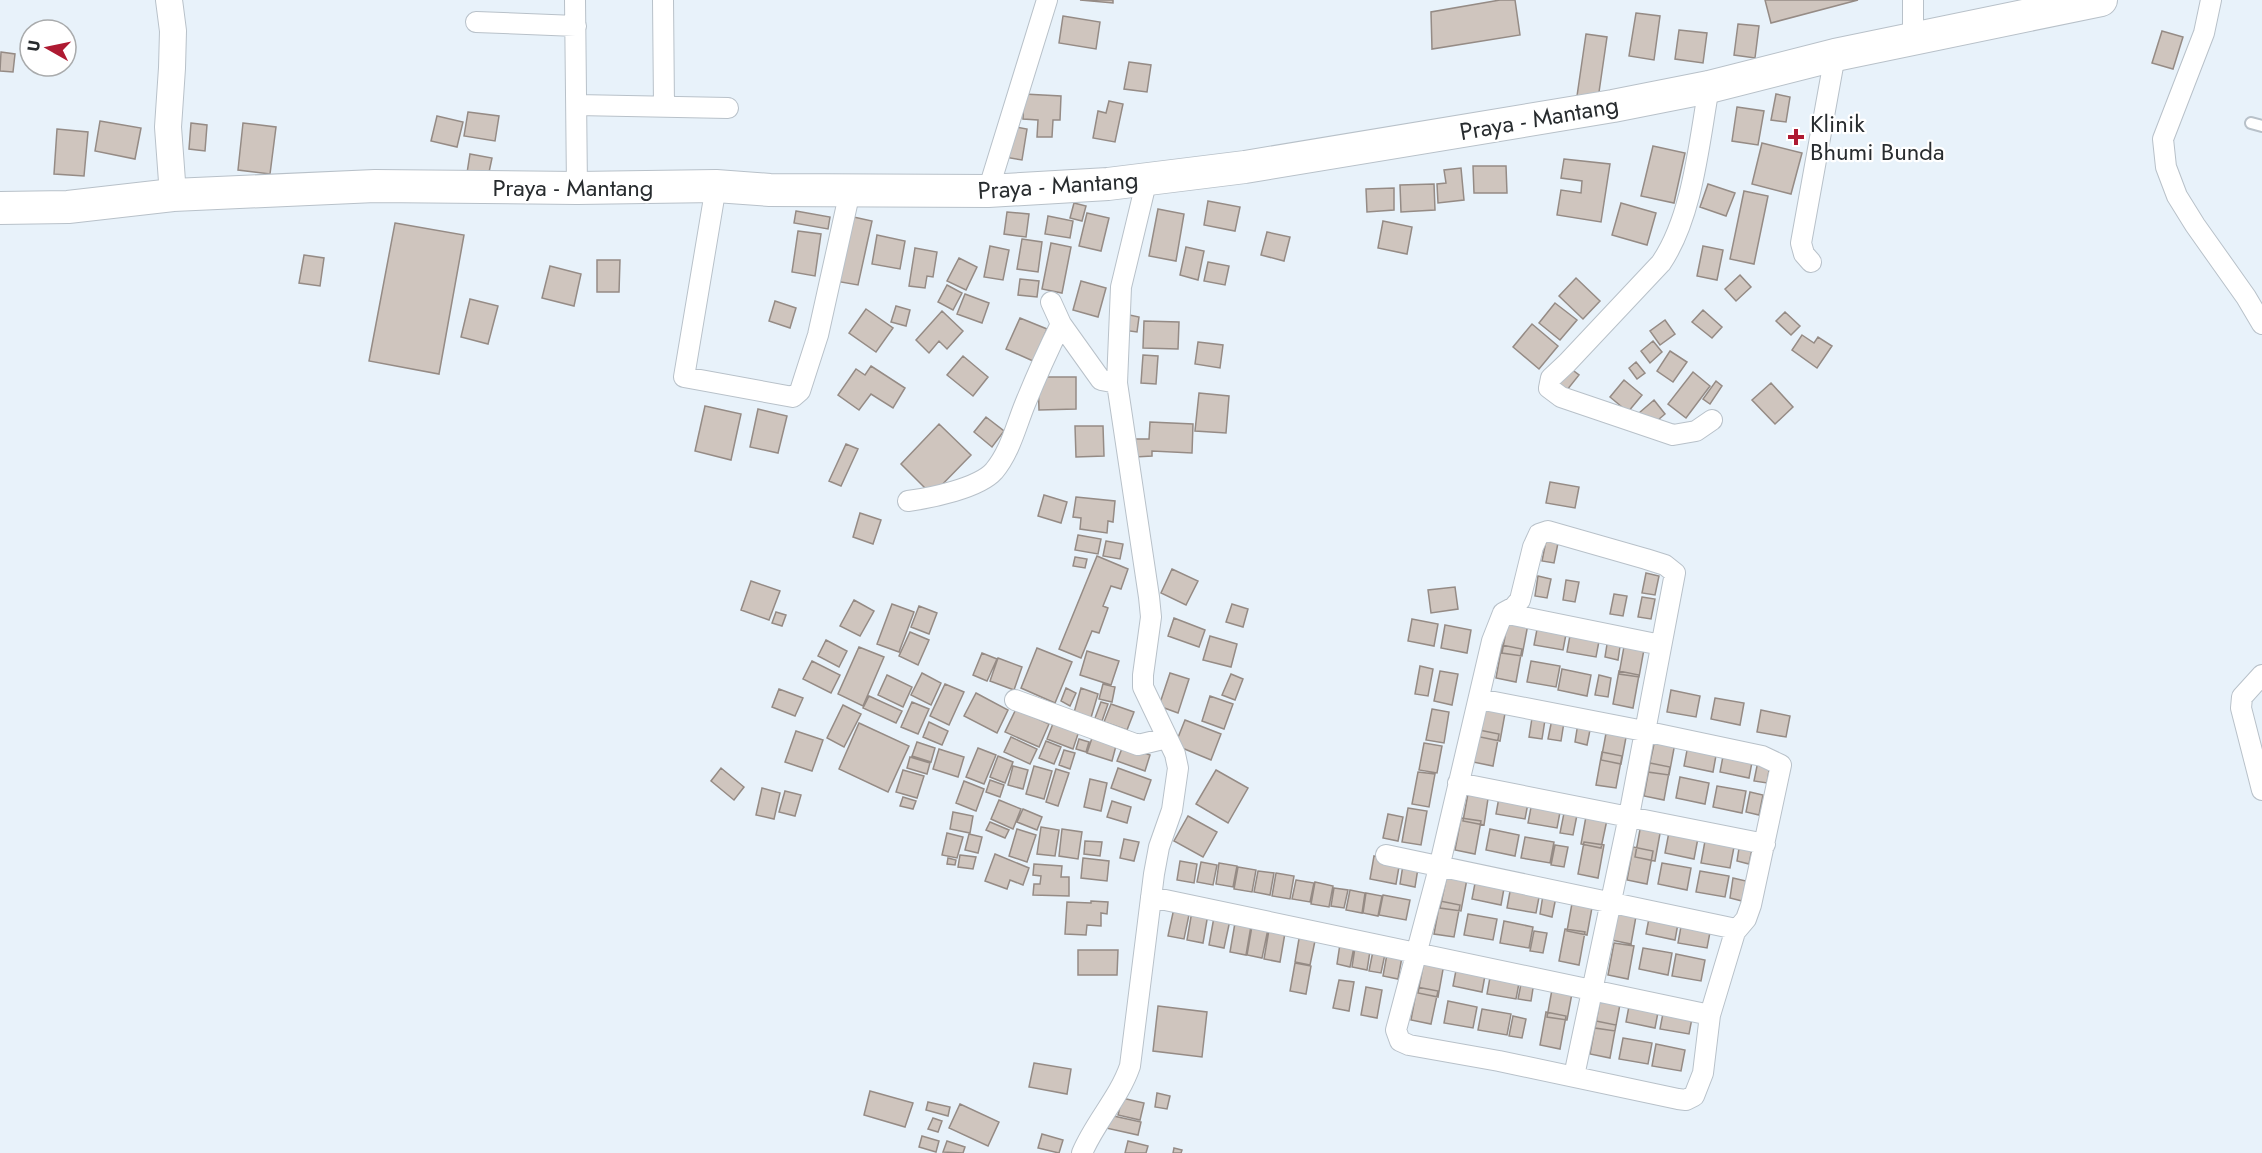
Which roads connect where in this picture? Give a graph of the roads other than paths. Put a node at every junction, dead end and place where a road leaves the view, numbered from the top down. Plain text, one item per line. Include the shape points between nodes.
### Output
1 (169, 0) edge
2 (575, 0) edge
3 (663, 0) edge
4 (1047, 0) edge
5 (1913, 0) edge
6 (2101, 0) edge
7 (2211, 0) edge
8 (476, 22) dead end
9 (576, 26) junction
10 (1913, 39) junction
11 (1835, 54) junction
12 (1709, 87) junction
13 (577, 105) junction
14 (664, 106) junction
15 (728, 108) dead end
16 (1147, 179) junction
17 (716, 186) junction
18 (577, 188) junction
19 (850, 191) junction
20 (988, 191) junction
21 (173, 195) junction
22 (0, 208) edge
23 (1811, 262) dead end
24 (1051, 302) dead end
25 (1061, 324) junction
26 (2262, 324) edge
27 (1117, 383) junction
28 (1712, 420) dead end
29 (908, 501) dead end
30 (1503, 613) junction
31 (1661, 645) junction
32 (2262, 675) edge
33 (1479, 699) junction
34 (1016, 700) dead end
35 (1644, 731) junction
36 (1167, 738) junction
37 (1458, 783) junction
38 (2262, 790) edge
39 (1629, 816) junction
40 (1765, 844) junction
41 (1386, 855) dead end
42 (1439, 868) junction
43 (1151, 897) junction
44 (1610, 903) junction
45 (1736, 929) junction
46 (1417, 954) junction
47 (1592, 990) junction
48 (1710, 1015) junction
49 (1574, 1076) junction
50 (1082, 1153) edge

1 - 21 street via 172,68 168,127
2 - 9 street
3 - 14 street
4 - 20 street
5 - 10 street
6 - 10 main road, Praya - Mantang
7 - 26 street via 2204,33 2163,139 2166,167 2183,206
8 - 9 street
9 - 13 street
10 - 11 main road, Praya - Mantang
11 - 12 main road, Praya - Mantang
11 - 23 street via 1801,243
12 - 16 main road, Praya - Mantang via 1583,112 1245,167
12 - 28 street via 1685,209 1672,245 1661,263 1551,378 1549,388 1561,397 1673,435 1696,431
13 - 14 street
13 - 18 street
14 - 15 street
16 - 20 main road, Praya - Mantang
16 - 27 street via 1121,287
17 - 18 main road, Praya - Mantang
17 - 19 main road, Praya - Mantang
17 - 19 street via 684,377 793,397 800,391 818,335
18 - 21 main road, Praya - Mantang via 375,186
19 - 20 main road, Praya - Mantang
21 - 22 main road, Praya - Mantang via 68,207
24 - 25 street
25 - 27 street via 1101,380
25 - 29 street via 1008,448 993,472 953,492
27 - 36 street via 1151,617 1143,687
30 - 31 street
30 - 31 street via 1519,602 1533,547 1539,534 1548,531 1674,571
30 - 33 street via 1492,641
31 - 35 street
32 - 38 street via 2242,697 2241,708
33 - 35 street
33 - 37 street
34 - 36 street via 1138,745
35 - 39 street
35 - 40 street via 1779,762
36 - 43 street via 1175,754 1177,783 1159,847
37 - 39 street
37 - 42 street
39 - 40 street
39 - 44 street
40 - 45 street via 1749,912
41 - 42 street
42 - 44 street
42 - 46 street
43 - 46 street
43 - 50 street via 1130,1066
44 - 45 street
44 - 47 street
45 - 48 street
46 - 47 street
46 - 49 street via 1396,1030 1400,1041
47 - 48 street
47 - 49 street
48 - 49 street via 1700,1084 1691,1098 1678,1099

